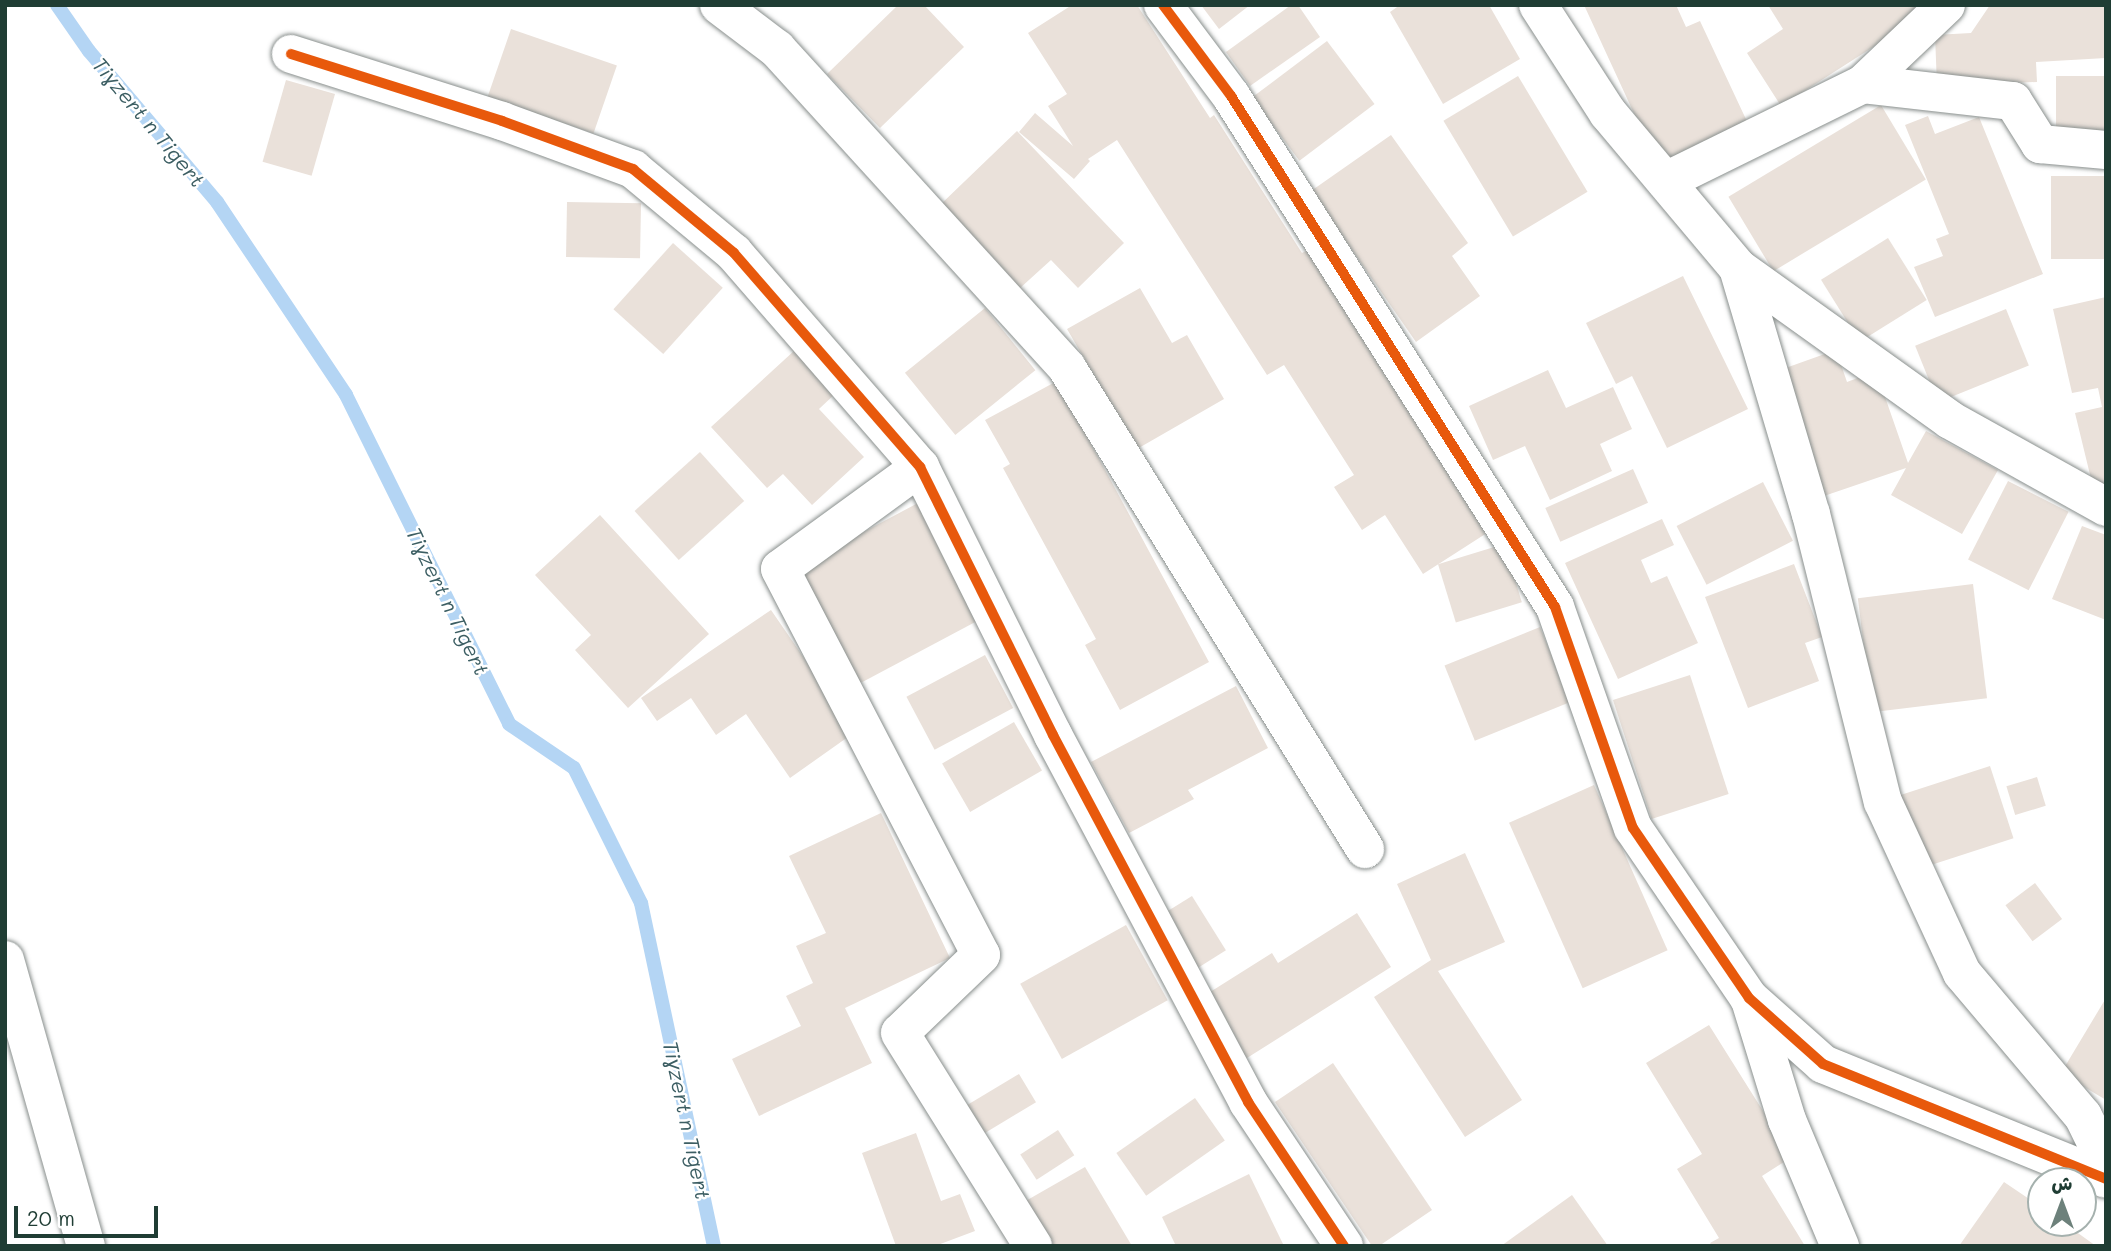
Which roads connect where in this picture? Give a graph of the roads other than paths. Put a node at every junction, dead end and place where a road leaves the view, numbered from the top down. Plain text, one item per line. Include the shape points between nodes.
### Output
1 (719, 5) edge
2 (1163, 5) edge
3 (1538, 5) edge
4 (1946, 5) edge
5 (291, 54) dead end
6 (1863, 84) junction
7 (2106, 150) edge
8 (1666, 181) junction
9 (1738, 268) junction
10 (920, 467) junction
11 (2106, 507) edge
12 (1365, 849) dead end
13 (5, 960) edge
14 (1749, 998) junction
15 (2106, 1163) edge
16 (2106, 1180) edge
17 (86, 1246) edge
18 (1033, 1246) edge
19 (1344, 1246) edge
20 (1840, 1246) edge

1 - 12 street via 777,49 1067,368
2 - 14 street via 1231,96 1555,607 1633,828
3 - 8 street via 1608,113
4 - 6 street
5 - 10 street via 502,121 633,169 734,253
6 - 7 street via 2013,102 2040,144
6 - 8 street
8 - 9 street
9 - 11 street via 1950,421
9 - 15 street via 1811,514 1883,802 1962,973 2083,1116
10 - 18 street via 780,569 981,955 900,1033
10 - 19 street via 1053,735 1248,1102
13 - 17 street
14 - 16 street via 1823,1064
14 - 20 street via 1787,1120

